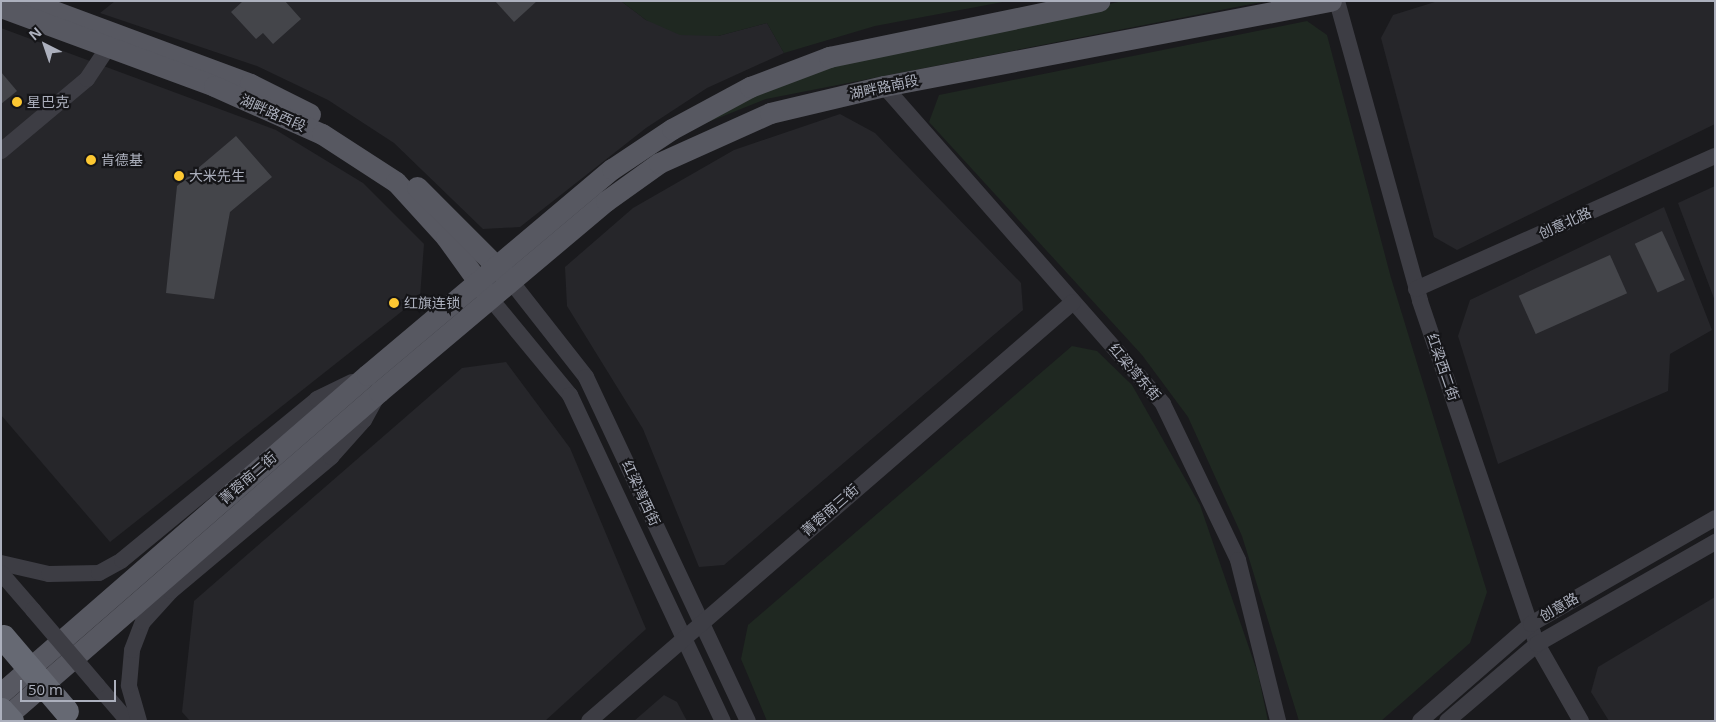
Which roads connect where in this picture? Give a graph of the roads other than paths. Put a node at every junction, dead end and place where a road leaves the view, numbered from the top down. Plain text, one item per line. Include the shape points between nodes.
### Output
1 (27, 1) edge
2 (1099, 1) edge
3 (1331, 1) edge
4 (1337, 1) edge
5 (1, 7) edge
6 (113, 40) junction
7 (884, 86) junction
8 (1, 151) edge
9 (1715, 156) edge
10 (504, 274) junction
11 (1416, 289) junction
12 (484, 291) junction
13 (1073, 302) junction
14 (373, 384) junction
15 (1715, 518) edge
16 (1715, 542) edge
17 (1, 563) edge
18 (1, 574) edge
19 (701, 621) junction
20 (1531, 624) junction
21 (3, 637) dead end
22 (682, 637) junction
23 (1537, 644) junction
24 (1, 693) edge
25 (1, 710) edge
26 (66, 711) dead end
27 (1, 721) edge
28 (11, 721) edge
29 (128, 721) edge
30 (140, 721) edge
31 (589, 721) edge
32 (723, 721) edge
33 (748, 721) edge
34 (1278, 721) edge
35 (1420, 721) edge
36 (1447, 721) edge
37 (1581, 721) edge

1 - 6 main road, 湖畔路西段
2 - 10 main road, 湖畔路南段 via 829,56 750,87 672,129 612,169
3 - 7 main road, 湖畔路南段
4 - 11 street, 红梁西二街
5 - 6 main road, 湖畔路西段
6 - 8 street via 87,79
6 - 10 main road, 湖畔路西段 via 250,84 334,127 390,164
6 - 12 main road, 湖畔路西段 via 322,134 396,182 446,237
7 - 10 main road, 湖畔路南段 via 770,113 658,163
7 - 13 street, 红梁湾东街
9 - 11 street, 创意北路
10 - 12 main road, 湖畔路南段
10 - 19 street, 红梁湾西街 via 586,377
11 - 20 street, 红梁西二街
12 - 14 main road, 菁蓉南二街
12 - 22 street, 红梁湾西街 via 570,395
13 - 19 street, 菁蓉南三街
13 - 34 street, 红梁湾东街 via 1163,404 1238,560
14 - 17 street via 317,399 122,560 99,573 49,574
14 - 24 main road, 菁蓉南二街
14 - 27 main road, 菁蓉南二街
14 - 30 street via 364,420 331,457 171,591 143,622 132,650 129,685
15 - 20 street, 创意路
16 - 23 street, 创意路
18 - 29 street, bridge
19 - 22 street, 菁蓉南三街
19 - 33 street, 红梁湾西街
20 - 23 street, 红梁西二街
20 - 35 street, 创意路
21 - 26 highway, bridge
22 - 31 street, 菁蓉南三街
22 - 32 street, 红梁湾西街
23 - 36 street, 创意路
23 - 37 street, 红梁西二街
25 - 28 highway, bridge

